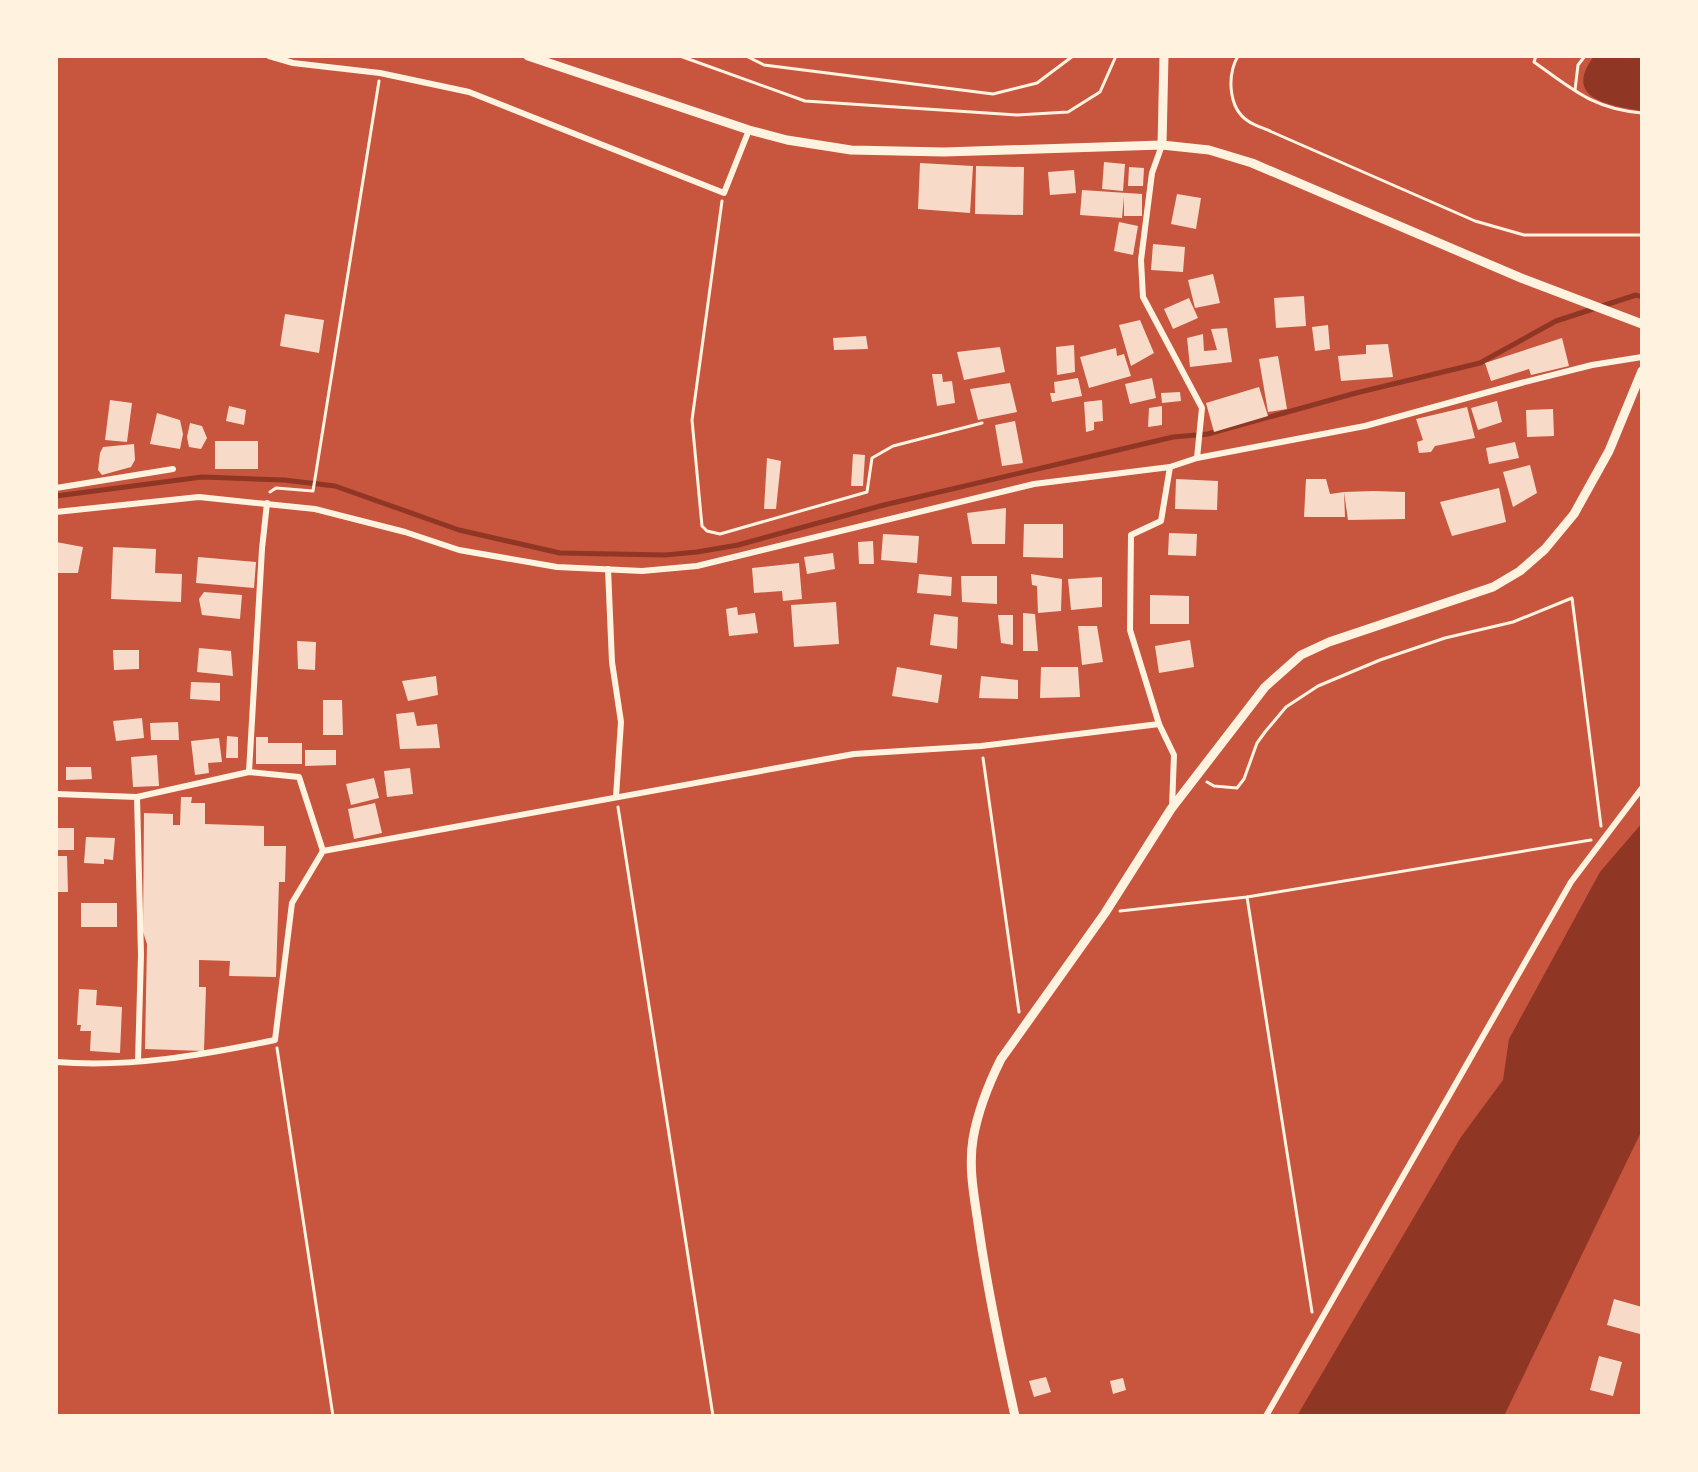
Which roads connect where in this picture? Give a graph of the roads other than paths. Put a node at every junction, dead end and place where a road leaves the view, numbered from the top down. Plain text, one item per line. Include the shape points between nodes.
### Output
1 (269, 56) edge
2 (528, 56) edge
3 (680, 56) edge
4 (1116, 56) edge
5 (1164, 56) edge
6 (1238, 56) edge
7 (749, 130) junction
8 (1162, 145) junction
9 (1642, 235) edge
10 (1642, 324) edge
11 (1642, 357) edge
12 (1642, 371) edge
13 (1197, 458) junction
14 (1170, 467) junction
15 (173, 469) dead end
16 (56, 488) edge
17 (267, 503) junction
18 (56, 512) edge
19 (608, 569) junction
20 (1159, 724) junction
21 (249, 772) junction
22 (1642, 788) edge
23 (56, 794) edge
24 (137, 797) junction
25 (616, 797) junction
26 (1171, 809) junction
27 (323, 851) junction
28 (138, 1061) junction
29 (56, 1062) edge
30 (1015, 1416) edge
31 (1266, 1416) edge

1 - 7 street via 469,92 724,193
2 - 7 main road
3 - 4 lane via 805,101 1017,115 1068,112 1100,92
5 - 8 main road
6 - 9 lane via 1230,93 1245,120 1475,221 1524,235
7 - 8 main road via 851,150
8 - 10 main road via 1209,150 1252,163
8 - 13 street via 1152,173 1141,260 1143,297 1202,408
11 - 13 street via 1578,368 1365,426
12 - 26 main road via 1609,451 1574,514 1545,549 1493,587 1301,655 1265,687
13 - 14 street
14 - 19 street via 1034,484 697,566
14 - 20 street via 1161,521 1131,535 1130,630
15 - 16 street
17 - 18 street via 199,497
17 - 19 street via 315,509 459,550 557,567
17 - 21 street
19 - 25 street via 621,722
20 - 25 street via 981,746 854,754
20 - 26 street via 1174,755
21 - 24 street
21 - 27 street via 299,777
22 - 31 street via 1571,882
23 - 24 street
24 - 28 street
25 - 27 street
26 - 30 main road via 1105,913 1021,1028 988,1085 973,1142 971,1174 987,1285
27 - 28 street via 292,903 275,1040 199,1056
28 - 29 street

